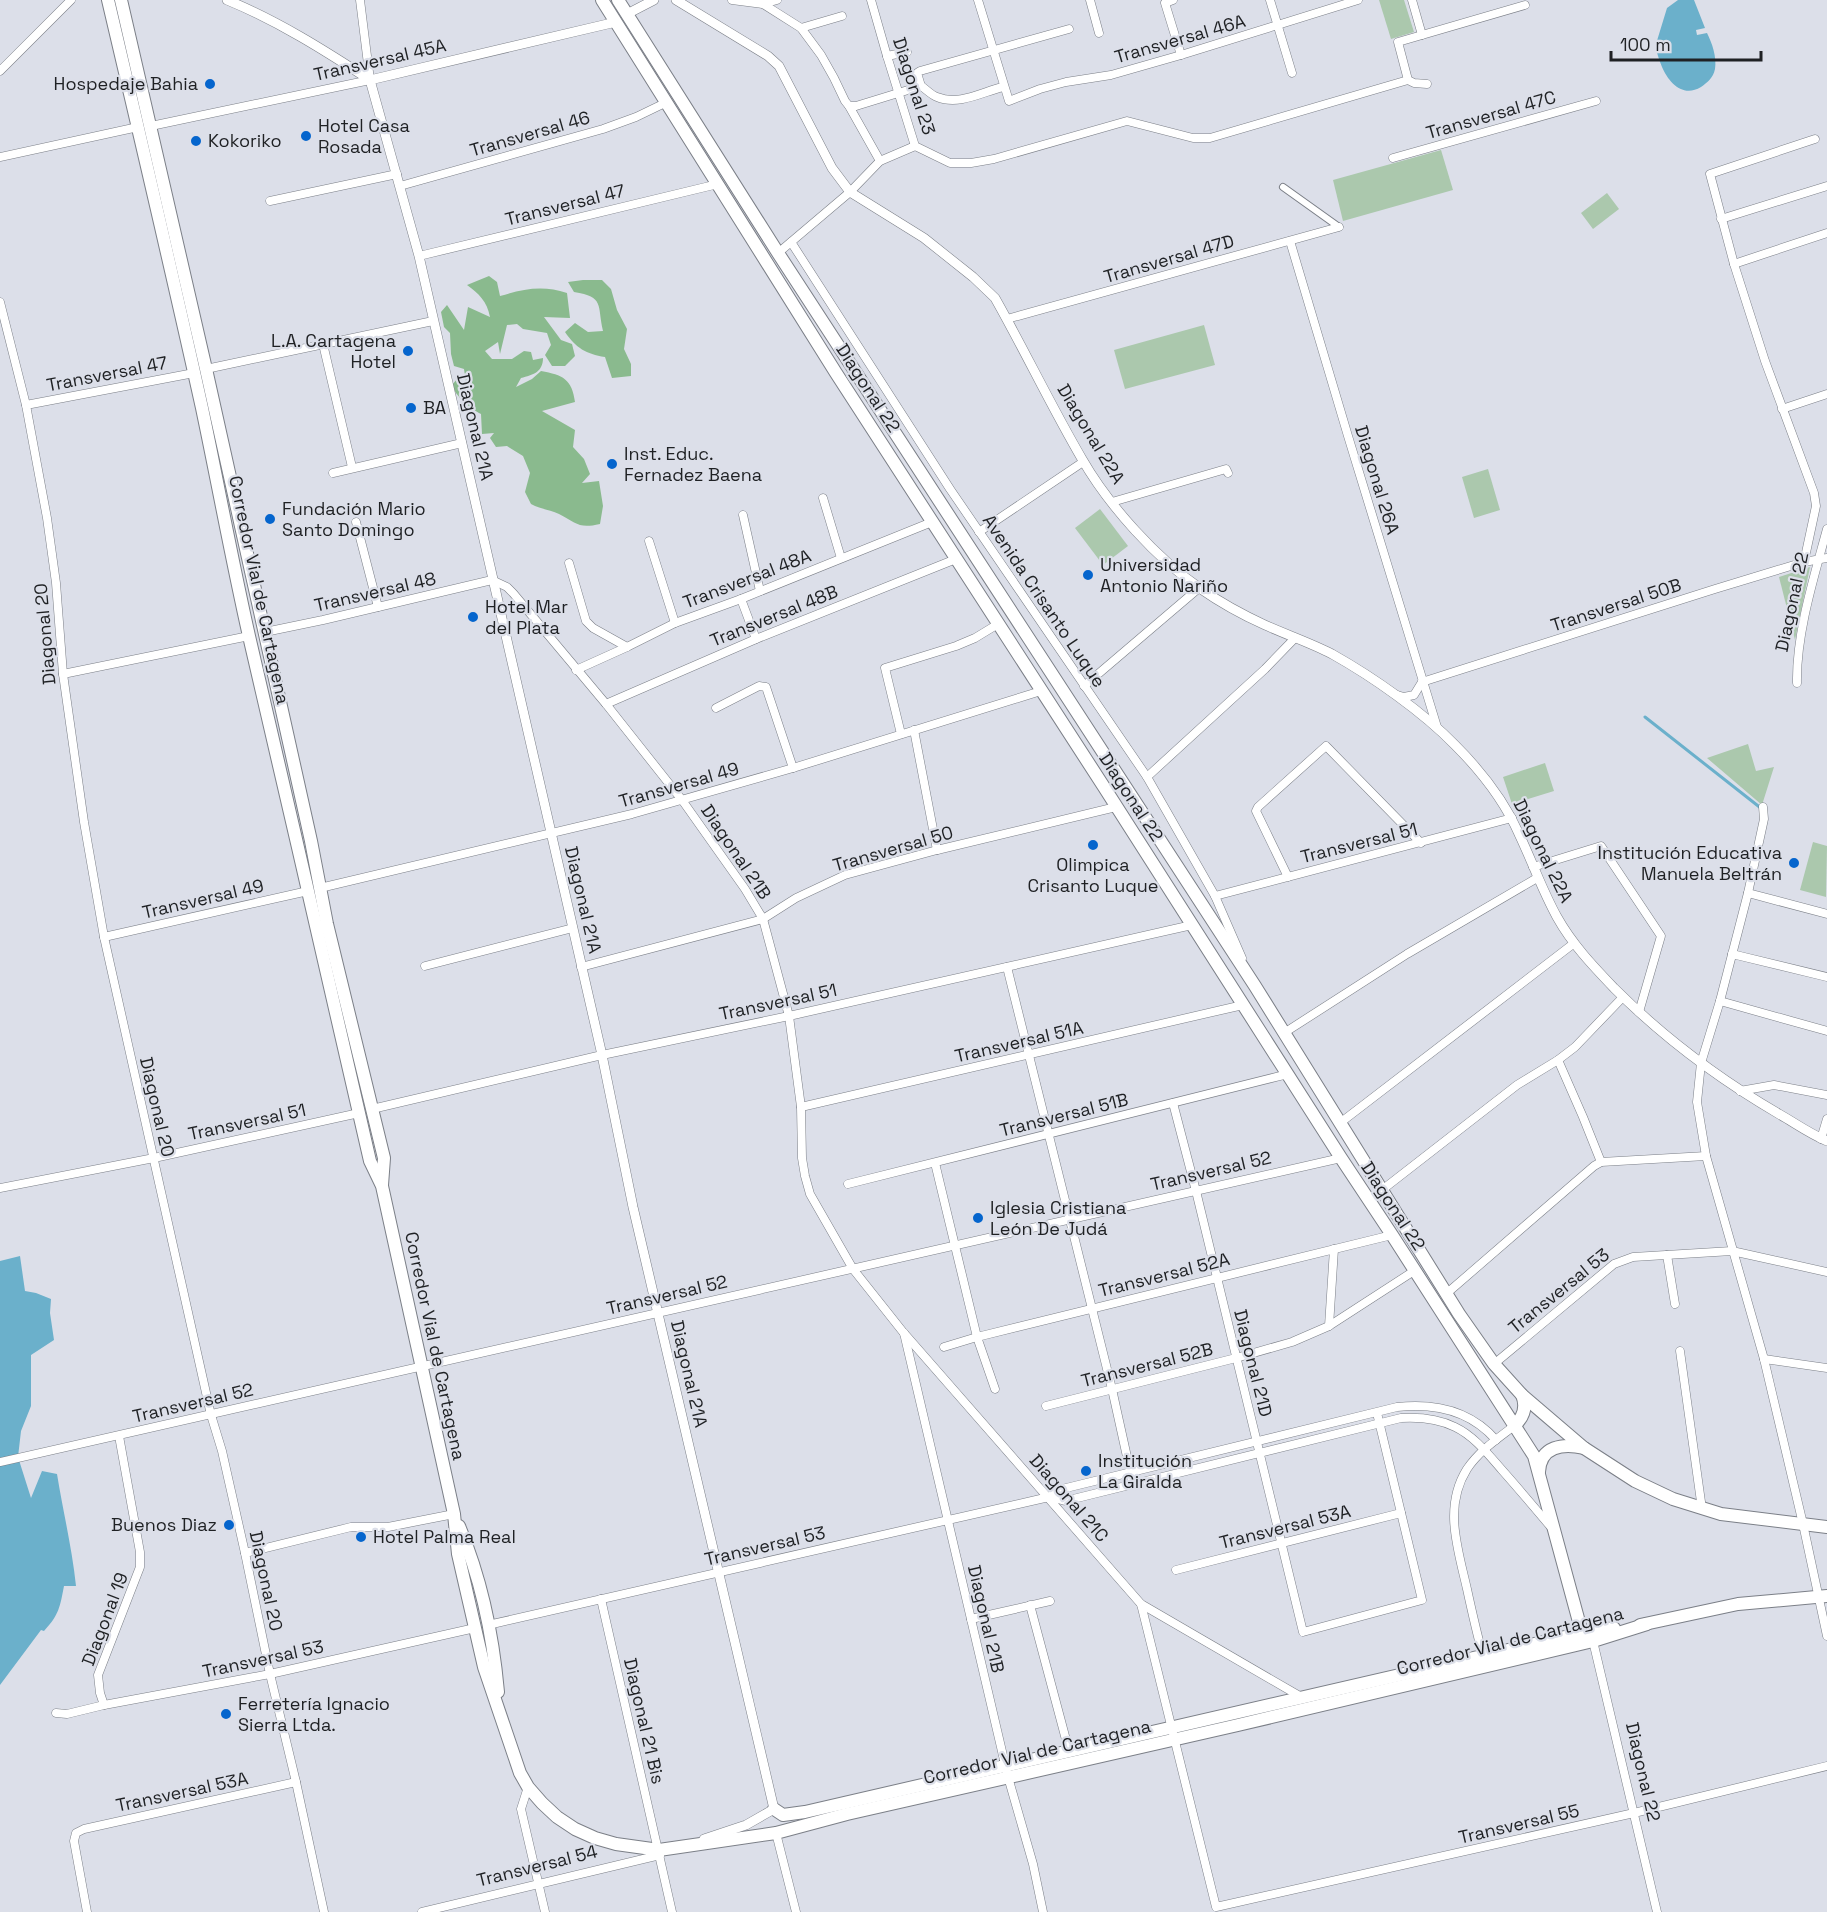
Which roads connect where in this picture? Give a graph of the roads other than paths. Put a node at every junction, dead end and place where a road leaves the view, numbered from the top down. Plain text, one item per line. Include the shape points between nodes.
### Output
1 (71, 0) edge
2 (108, 0) edge
3 (121, 0) edge
4 (227, 0) edge
5 (360, 0) edge
6 (602, 0) edge
7 (618, 0) edge
8 (654, 0) edge
9 (675, 0) edge
10 (732, 0) edge
11 (777, 0) edge
12 (871, 0) edge
13 (978, 0) edge
14 (1090, 0) edge
15 (1270, 0) edge
16 (1358, 0) edge
17 (1412, 0) edge
18 (1169, 1) edge
19 (765, 2) edge
20 (1525, 5) dead end
21 (627, 14) junction
22 (842, 16) dead end
23 (616, 22) junction
24 (1278, 25) junction
25 (801, 28) junction
26 (1069, 29) dead end
27 (1099, 33) dead end
28 (1422, 35) junction
29 (907, 51) dead end
30 (992, 51) junction
31 (887, 56) junction
32 (1181, 56) junction
33 (0, 71) edge
34 (1292, 73) dead end
35 (370, 80) junction
36 (1408, 80) junction
37 (1427, 84) dead end
38 (921, 86) junction
39 (1003, 87) junction
40 (898, 93) junction
41 (1596, 100) dead end
42 (665, 103) junction
43 (849, 106) junction
44 (144, 126) junction
45 (1815, 139) dead end
46 (915, 146) junction
47 (0, 157) edge
48 (1393, 158) dead end
49 (880, 161) junction
50 (397, 174) junction
51 (718, 184) junction
52 (400, 186) junction
53 (1827, 186) edge
54 (1283, 187) dead end
55 (850, 192) junction
56 (270, 201) dead end
57 (1721, 219) junction
58 (1339, 227) joint
59 (1827, 233) edge
60 (1290, 241) junction
61 (791, 242) junction
62 (778, 253) junction
63 (419, 256) junction
64 (1734, 264) junction
65 (0, 302) edge
66 (1007, 319) junction
67 (433, 321) junction
68 (323, 344) junction
69 (206, 369) junction
70 (194, 373) junction
71 (1827, 394) edge
72 (26, 405) junction
73 (1782, 409) junction
74 (462, 443) junction
75 (1083, 462) junction
76 (352, 467) junction
77 (333, 473) dead end
78 (1228, 473) dead end
79 (823, 498) dead end
80 (1113, 502) junction
81 (742, 514) dead end
82 (356, 522) dead end
83 (932, 522) junction
84 (1827, 529) edge
85 (979, 532) junction
86 (649, 541) dead end
87 (841, 558) junction
88 (956, 559) junction
89 (1823, 559) edge
90 (1804, 562) junction
91 (569, 563) dead end
92 (492, 580) junction
93 (1198, 588) junction
94 (760, 591) junction
95 (741, 598) junction
96 (378, 607) junction
97 (675, 623) junction
98 (998, 624) junction
99 (265, 632) junction
100 (249, 636) junction
101 (1295, 638) junction
102 (756, 639) junction
103 (627, 647) junction
104 (576, 670) junction
105 (63, 674) junction
106 (1422, 681) junction
107 (1797, 683) dead end
108 (1084, 686) junction
109 (1041, 691) junction
110 (1393, 693) junction
111 (606, 704) junction
112 (716, 708) dead end
113 (1437, 727) junction
114 (914, 730) junction
115 (901, 734) junction
116 (793, 768) junction
117 (1147, 777) junction
118 (682, 800) junction
119 (1116, 807) junction
120 (1763, 807) dead end
121 (1512, 818) junction
122 (550, 834) junction
123 (1421, 843) junction
124 (937, 850) junction
125 (1533, 867) junction
126 (1288, 877) junction
127 (1537, 878) junction
128 (314, 889) junction
129 (1748, 893) junction
130 (1215, 896) junction
131 (1827, 914) edge
132 (763, 919) junction
133 (1192, 925) junction
134 (573, 928) junction
135 (104, 937) junction
136 (1574, 944) junction
137 (1732, 954) junction
138 (425, 966) dead end
139 (581, 967) junction
140 (1007, 967) junction
141 (1827, 977) edge
142 (1255, 986) junction
143 (1623, 997) junction
144 (1720, 1000) junction
145 (1243, 1005) junction
146 (1639, 1012) junction
147 (789, 1016) junction
148 (1827, 1032) edge
149 (1284, 1033) junction
150 (602, 1055) junction
151 (1029, 1055) junction
152 (1558, 1060) junction
153 (1701, 1063) junction
154 (1288, 1074) junction
155 (1740, 1091) junction
156 (1827, 1095) edge
157 (1173, 1102) junction
158 (801, 1107) junction
159 (365, 1111) junction
160 (1827, 1119) edge
161 (1340, 1124) junction
162 (1048, 1134) junction
163 (1824, 1140) edge
164 (1706, 1156) junction
165 (154, 1158) junction
166 (1341, 1158) junction
167 (1601, 1162) junction
168 (935, 1163) junction
169 (848, 1184) dead end
170 (0, 1188) edge
171 (1382, 1190) junction
172 (1196, 1191) junction
173 (1069, 1220) junction
174 (1392, 1235) junction
175 (956, 1246) junction
176 (1334, 1249) junction
177 (1732, 1251) junction
178 (1667, 1255) junction
179 (853, 1269) junction
180 (1414, 1271) junction
181 (1827, 1272) edge
182 (1217, 1278) junction
183 (1446, 1294) junction
184 (1675, 1304) dead end
185 (1091, 1309) junction
186 (658, 1314) junction
187 (1329, 1326) junction
188 (903, 1332) junction
189 (977, 1336) junction
190 (944, 1347) dead end
191 (1680, 1351) dead end
192 (1236, 1358) junction
193 (1764, 1359) junction
194 (1494, 1364) junction
195 (422, 1367) junction
196 (1827, 1368) edge
197 (995, 1389) dead end
198 (1112, 1389) junction
199 (1522, 1395) junction
200 (1046, 1406) dead end
201 (1377, 1413) junction
202 (211, 1415) junction
203 (1380, 1423) junction
204 (1514, 1426) junction
205 (119, 1436) junction
206 (1496, 1440) junction
207 (1257, 1442) junction
208 (1584, 1448) junction
209 (1484, 1450) junction
210 (1259, 1453) junction
211 (0, 1462) edge
212 (1130, 1472) junction
213 (1539, 1477) junction
214 (1133, 1484) junction
215 (1049, 1497) junction
216 (1702, 1509) junction
217 (1401, 1513) junction
218 (454, 1514) junction
219 (948, 1520) junction
220 (1803, 1524) junction
221 (1827, 1527) edge
222 (1553, 1529) junction
223 (1281, 1544) junction
224 (245, 1553) junction
225 (1176, 1570) dead end
226 (718, 1572) junction
227 (1823, 1596) edge
228 (601, 1599) junction
229 (1050, 1600) dead end
230 (1141, 1604) junction
231 (1030, 1605) junction
232 (971, 1619) junction
233 (488, 1624) junction
234 (1647, 1624) junction
235 (475, 1628) junction
236 (1582, 1633) junction
237 (1827, 1636) edge
238 (1593, 1641) junction
239 (1483, 1656) junction
240 (270, 1674) junction
241 (1303, 1698) junction
242 (104, 1705) junction
243 (499, 1710) junction
244 (56, 1713) dead end
245 (1172, 1734) junction
246 (1069, 1751) junction
247 (1827, 1766) edge
248 (1007, 1771) junction
249 (296, 1782) junction
250 (528, 1787) junction
251 (774, 1809) junction
252 (1634, 1813) junction
253 (776, 1833) junction
254 (681, 1847) junction
255 (659, 1852) junction
256 (538, 1884) junction
257 (87, 1912) edge
258 (324, 1912) edge
259 (422, 1912) edge
260 (544, 1912) edge
261 (672, 1912) edge
262 (796, 1912) edge
263 (1043, 1912) edge
264 (1658, 1912) edge

1 - 33 street
2 - 44 main road, Corredor Vial de Cartagena
3 - 44 main road, Corredor Vial de Cartagena
4 - 35 street via 311,42
5 - 35 street, Diagonal 21A
6 - 23 main road, Diagonal 22
7 - 21 main road, Diagonal 22
8 - 21 street
9 - 55 street, Diagonal 22A via 752,45 779,66 832,168
10 - 19 street
11 - 19 street
12 - 31 street, Diagonal 23
13 - 30 street
14 - 27 street
15 - 24 street
16 - 24 street, Transversal 46A
17 - 28 street
18 - 32 street
19 - 25 street
20 - 28 street
21 - 62 main road, Diagonal 22
22 - 25 street
23 - 35 street, Transversal 45A
23 - 42 main road, Diagonal 22
24 - 32 street, Transversal 46A
24 - 34 street
25 - 43 street
26 - 30 street
28 - 36 street via 1398,42
29 - 31 street
30 - 38 street via 920,71 917,75
30 - 39 street
31 - 40 street, Diagonal 23
32 - 39 street, Transversal 46A via 1111,75 1066,82 1009,101
35 - 44 street, Transversal 45A
35 - 50 street, Diagonal 21A
36 - 37 street
36 - 46 street, Diagonal 23 via 1210,138 1193,138 1127,121 971,163 950,163
38 - 39 street via 937,97 954,101
38 - 40 street
40 - 43 street
40 - 46 street, Diagonal 23
41 - 48 street, Transversal 47C
42 - 51 main road, Diagonal 22
42 - 52 street, Transversal 46 via 603,129
43 - 49 street
44 - 47 street, Transversal 45A
44 - 69 main road, Corredor Vial de Cartagena
44 - 70 main road, Corredor Vial de Cartagena
45 - 57 street via 1710,174
46 - 49 street
49 - 55 street
50 - 52 street, Diagonal 21A
50 - 56 street
51 - 63 street, Transversal 47
51 - 83 main road, Diagonal 22
52 - 63 street, Diagonal 21A
53 - 57 street
54 - 58 street
55 - 61 street
55 - 66 street, Diagonal 22A via 924,238 974,277
57 - 64 street
58 - 60 street, Transversal 47D
59 - 64 street
60 - 66 street, Transversal 47D
60 - 106 street, Diagonal 26A
61 - 62 street
61 - 85 street, Avenida Crisanto Luque
62 - 142 main road, Diagonal 22
63 - 67 street, Diagonal 21A
64 - 73 street
65 - 72 street, Diagonal 20
66 - 75 street, Diagonal 22A
67 - 68 street
67 - 74 street, Diagonal 21A
68 - 69 street
68 - 76 street
69 - 99 main road, Corredor Vial de Cartagena
70 - 72 street, Transversal 47
70 - 100 main road, Corredor Vial de Cartagena
71 - 73 street
72 - 105 street, Diagonal 20 via 56,583
73 - 90 street via 1815,498
74 - 76 street
74 - 92 street, Diagonal 21A
75 - 80 street, Diagonal 22A
75 - 85 street
76 - 77 street
78 - 80 street via 1226,469
79 - 87 street
80 - 93 street, Diagonal 22A via 1152,549
81 - 94 street
82 - 96 street
83 - 87 street, Transversal 48A
83 - 88 main road, Diagonal 22
84 - 89 street, Diagonal 22
85 - 108 street, Avenida Crisanto Luque
86 - 97 street
87 - 94 street, Transversal 48A
88 - 98 main road, Diagonal 22
88 - 102 street, Transversal 48B
89 - 90 street, Transversal 50B
89 - 107 street, Diagonal 22 via 1812,584
90 - 106 street, Transversal 50B
91 - 103 street via 586,621
92 - 96 street, Transversal 48
92 - 104 street, Diagonal 21B via 513,593
92 - 122 street, Diagonal 21A
93 - 101 street, Diagonal 22A via 1239,613
93 - 108 street
94 - 95 street, Transversal 48A
95 - 97 street, Transversal 48A
95 - 102 street
96 - 99 street, Transversal 48
97 - 103 street, Transversal 48A
98 - 109 main road, Diagonal 22
98 - 115 street via 956,646 885,668
99 - 128 main road, Corredor Vial de Cartagena
100 - 105 street
100 - 128 main road, Corredor Vial de Cartagena
101 - 110 street, Diagonal 22A via 1332,654
101 - 117 street
102 - 111 street, Transversal 48B
103 - 104 street, Transversal 48A
104 - 111 street, Diagonal 21B
105 - 135 street, Diagonal 20
106 - 110 street, Transversal 50B via 1414,695
106 - 113 street, Diagonal 26A
108 - 117 street, Avenida Crisanto Luque
109 - 114 street, Transversal 49
109 - 119 main road, Diagonal 22
110 - 113 street, Diagonal 22A
111 - 118 street, Diagonal 21B
112 - 116 street via 766,687
113 - 121 street, Diagonal 22A via 1481,773
114 - 115 street, Transversal 49
114 - 124 street
115 - 116 street, Transversal 49
116 - 118 street, Transversal 49
117 - 130 street, Avenida Crisanto Luque
118 - 122 street, Transversal 49
118 - 132 street, Diagonal 21B
119 - 124 street, Transversal 50
119 - 133 main road, Diagonal 22
120 - 129 street via 1764,819
121 - 123 street, Transversal 51
121 - 125 street, Diagonal 22A
122 - 128 street, Transversal 49
122 - 134 street, Diagonal 21A
123 - 126 street, Transversal 51
123 - 126 street via 1326,746 1256,811
124 - 132 street, Transversal 50 via 845,875
125 - 127 street, Diagonal 22A
125 - 146 street via 1601,846 1660,936
126 - 130 street, Transversal 51
127 - 136 street, Diagonal 22A
127 - 149 street via 1407,954
128 - 135 street, Transversal 49
128 - 159 main road, Corredor Vial de Cartagena
129 - 131 street
129 - 137 street
130 - 142 street, Avenida Crisanto Luque
132 - 139 street, Transversal 50
132 - 147 street, Diagonal 21B
133 - 140 street, Transversal 51
133 - 145 main road, Diagonal 22
134 - 138 street
134 - 139 street, Diagonal 21A
135 - 165 street, Diagonal 20
136 - 143 street, Diagonal 22A
136 - 161 street
137 - 141 street
137 - 144 street
139 - 150 street, Diagonal 21A
140 - 147 street, Transversal 51
140 - 151 street
142 - 149 main road, Diagonal 22
143 - 146 street, Diagonal 22A
143 - 152 street via 1588,1036
144 - 148 street
144 - 153 street
145 - 151 street, Transversal 51A
145 - 154 main road, Diagonal 22
146 - 153 street, Diagonal 22A
147 - 150 street, Transversal 51
147 - 158 street, Diagonal 21B
149 - 161 main road, Diagonal 22
150 - 159 street, Transversal 51
150 - 186 street, Diagonal 21A
151 - 158 street, Transversal 51A
151 - 162 street
152 - 167 street
152 - 171 street via 1516,1085
153 - 155 street
153 - 164 street via 1697,1102
154 - 157 street, Transversal 51B
154 - 166 main road, Diagonal 22
155 - 156 street via 1774,1085
155 - 163 street
157 - 162 street, Transversal 51B
157 - 172 street, Diagonal 21D
158 - 179 street, Diagonal 21B via 802,1158 810,1194
159 - 165 street, Transversal 51
159 - 195 main road, Corredor Vial de Cartagena via 384,1158 382,1186
160 - 163 street
161 - 171 main road, Diagonal 22
162 - 168 street, Transversal 51B
162 - 173 street
164 - 167 street
164 - 177 street
165 - 170 street, Transversal 51
165 - 202 street, Diagonal 20
166 - 172 street, Transversal 52
166 - 174 main road, Diagonal 22
167 - 183 street
168 - 169 street, Transversal 51B
168 - 175 street
171 - 183 main road, Diagonal 22
172 - 173 street, Transversal 52
172 - 182 street, Diagonal 21D
173 - 175 street, Transversal 52
173 - 185 street
174 - 176 street, Transversal 52A
174 - 180 main road, Diagonal 22
175 - 179 street, Transversal 52
175 - 189 street
176 - 182 street, Transversal 52A
176 - 187 street
177 - 178 street, Transversal 53
177 - 181 street, Transversal 53
177 - 193 street
178 - 184 street
178 - 194 street, Transversal 53 via 1633,1257 1614,1264
179 - 186 street, Transversal 52
179 - 188 street, Diagonal 21C
180 - 187 street, Transversal 52B
180 - 204 main road, Diagonal 22
182 - 185 street, Transversal 52A
182 - 192 street, Diagonal 21D
183 - 194 main road, Diagonal 22
185 - 189 street, Transversal 52A
185 - 198 street
186 - 195 street, Transversal 52
186 - 226 street, Diagonal 21A
187 - 192 street, Transversal 52B via 1292,1342
188 - 215 street, Diagonal 21C
188 - 219 street, Diagonal 21B
189 - 190 street, Transversal 52A
189 - 197 street
191 - 216 street
192 - 198 street, Transversal 52B
192 - 207 street, Diagonal 21D
193 - 196 street
193 - 220 street
194 - 199 main road, Diagonal 22
195 - 202 street, Transversal 52
195 - 218 main road, Corredor Vial de Cartagena
198 - 200 street, Transversal 52B
198 - 212 street
199 - 204 main road via 1525,1408
199 - 208 main road, Diagonal 22
201 - 203 street
201 - 206 street, Transversal 53 via 1414,1405 1443,1408 1474,1421
201 - 207 street, Transversal 53
202 - 205 street, Transversal 52
202 - 224 street, Diagonal 20
203 - 209 street, Transversal 53 via 1401,1418 1431,1419 1454,1426
203 - 210 street, Transversal 53
203 - 217 street
204 - 206 street
204 - 213 main road, Diagonal 22 via 1534,1456
205 - 211 street, Transversal 52
205 - 242 street, Diagonal 19 via 140,1567 98,1675
206 - 209 street
207 - 210 street, Diagonal 21D
207 - 212 street, Transversal 53
208 - 213 main road via 1565,1445 1548,1452 1539,1467
208 - 216 main road via 1635,1481
209 - 222 street, Transversal 53
209 - 239 street via 1463,1476 1453,1510 1454,1532
210 - 214 street, Transversal 53
210 - 223 street, Diagonal 21D
212 - 214 street
212 - 215 street, Transversal 53 via 1062,1489
213 - 222 main road, Diagonal 22
214 - 215 street, Transversal 53 via 1065,1501
215 - 219 street, Transversal 53
215 - 230 street, Diagonal 21C
216 - 220 main road
217 - 223 street, Transversal 53A
217 - 223 street, Diagonal 21D via 1422,1600 1303,1632
218 - 224 street via 388,1527 351,1527
218 - 233 main road, Corredor Vial de Cartagena via 471,1554
218 - 235 main road, Corredor Vial de Cartagena via 458,1554
219 - 226 street, Transversal 53
219 - 232 street, Diagonal 21B
220 - 221 main road
220 - 227 street
222 - 236 main road, Diagonal 22
223 - 225 street, Transversal 53A
224 - 240 street, Diagonal 20
226 - 228 street, Transversal 53
226 - 251 street, Diagonal 21A
227 - 234 main road, Corredor Vial de Cartagena via 1738,1604
227 - 237 street
228 - 233 street, Transversal 53
228 - 255 street, Diagonal 21 Bis
229 - 231 street
230 - 241 street, Diagonal 21C
230 - 245 street
231 - 232 street
231 - 246 street
232 - 248 street, Diagonal 21B
233 - 243 main road, Corredor Vial de Cartagena
234 - 236 main road, Corredor Vial de Cartagena
234 - 238 main road, Corredor Vial de Cartagena
235 - 240 street, Transversal 53
235 - 243 main road, Corredor Vial de Cartagena
236 - 239 main road, Corredor Vial de Cartagena
238 - 245 main road, Corredor Vial de Cartagena
238 - 252 street, Diagonal 22
239 - 241 main road, Corredor Vial de Cartagena
240 - 242 street, Transversal 53
240 - 249 street, Diagonal 20
241 - 245 main road, Corredor Vial de Cartagena
242 - 244 street, Transversal 53
243 - 250 main road, Corredor Vial de Cartagena
245 - 246 main road, Corredor Vial de Cartagena
245 - 248 main road, Corredor Vial de Cartagena
245 - 252 street, Transversal 55 via 1216,1907
246 - 248 main road, Corredor Vial de Cartagena
247 - 252 street, Transversal 55
248 - 251 main road, Corredor Vial de Cartagena via 794,1814 783,1815
248 - 253 main road, Corredor Vial de Cartagena
248 - 263 street, Diagonal 21B
249 - 257 street, Transversal 53A via 76,1833 74,1841
249 - 258 street, Diagonal 20
250 - 255 main road, Corredor Vial de Cartagena via 557,1817 575,1829 615,1844
250 - 256 street via 521,1809
251 - 254 street via 746,1826
252 - 264 street, Diagonal 22
253 - 254 main road, Corredor Vial de Cartagena
253 - 262 street
254 - 255 main road, Corredor Vial de Cartagena
255 - 256 street, Transversal 54
255 - 261 street, Diagonal 21 Bis
256 - 259 street, Transversal 54
256 - 260 street

